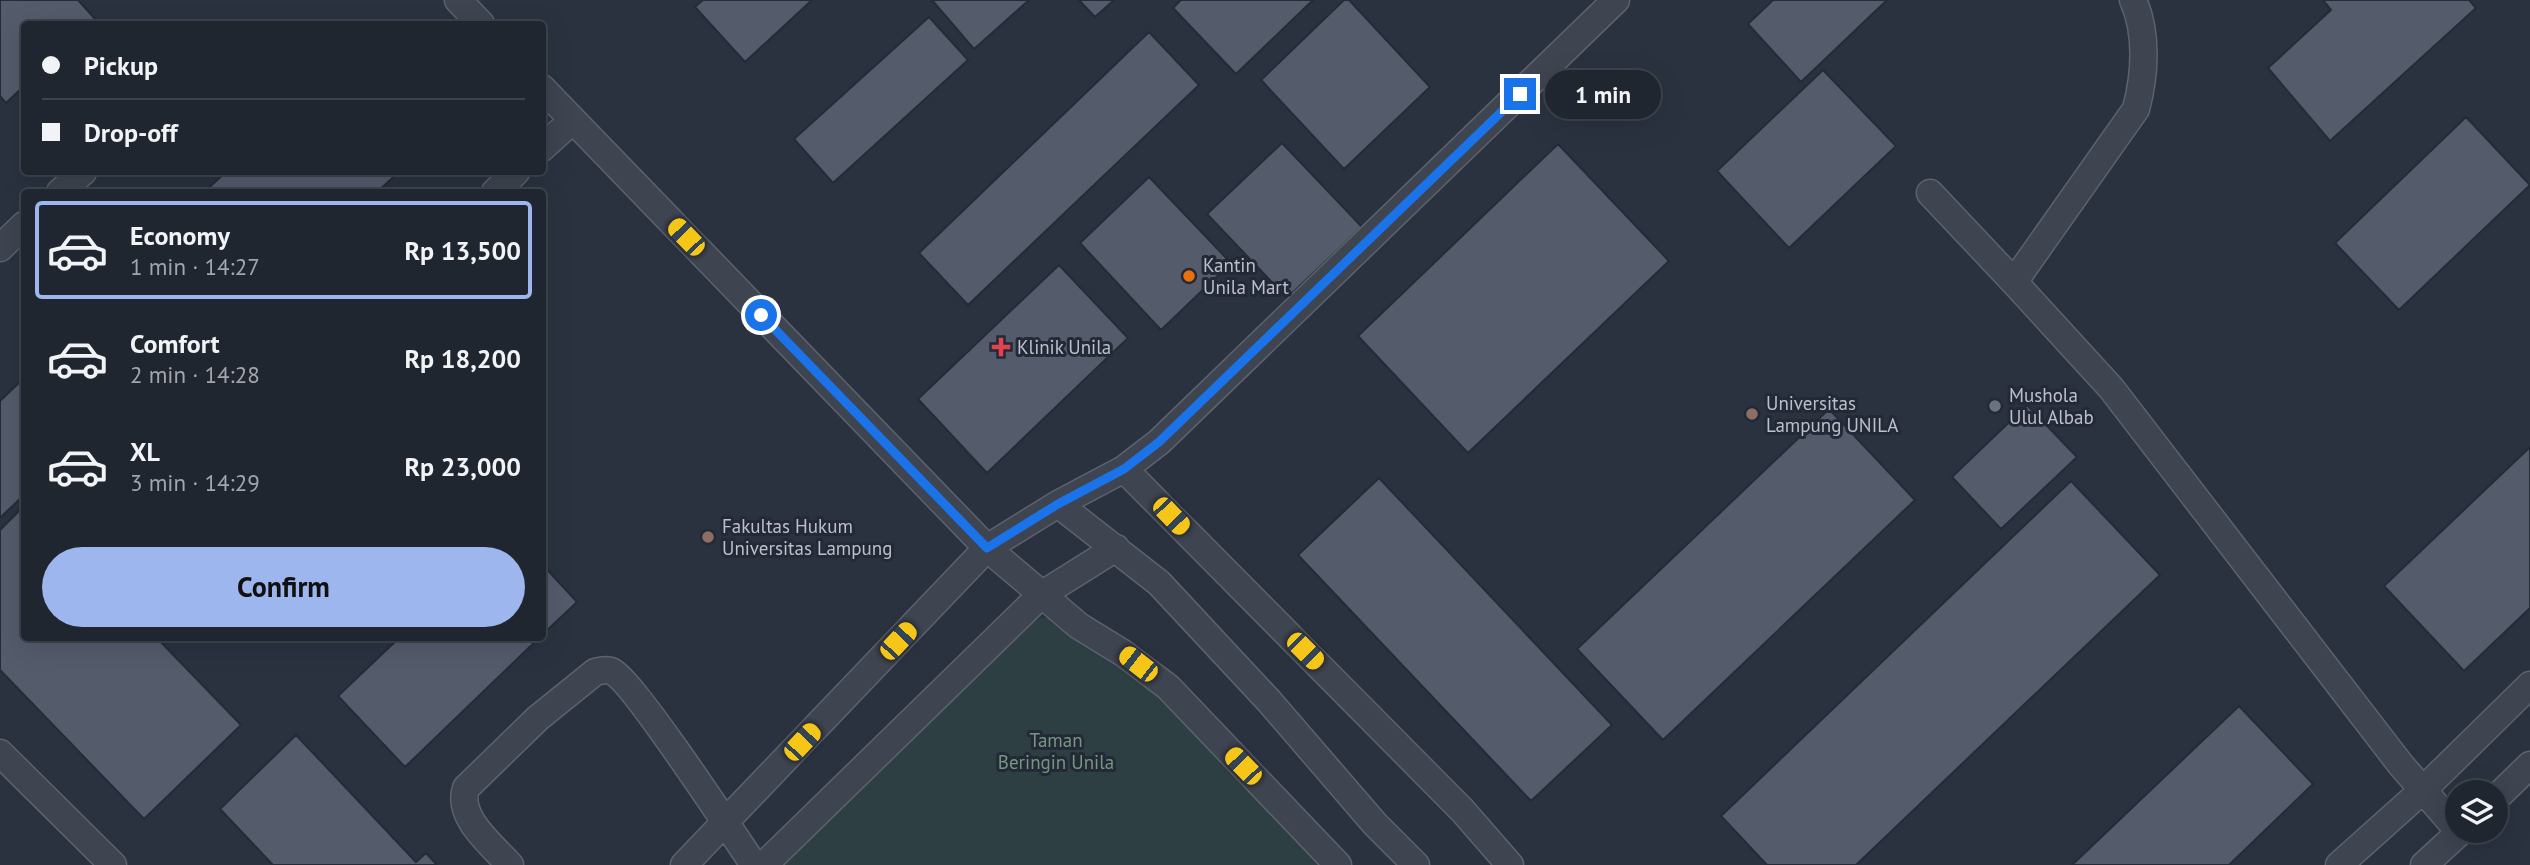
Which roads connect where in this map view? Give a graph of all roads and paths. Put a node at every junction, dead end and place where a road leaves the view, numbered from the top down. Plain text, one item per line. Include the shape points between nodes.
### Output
1 (458, 0) edge
2 (1616, 0) edge
3 (2133, 0) edge
4 (478, 21) edge
5 (546, 93) edge
6 (573, 120) junction
7 (546, 144) edge
8 (80, 175) edge
9 (513, 175) edge
10 (63, 189) edge
11 (498, 189) edge
12 (1930, 193) dead end
13 (21, 228) edge
14 (0, 248) edge
15 (2014, 282) junction
16 (1124, 469) junction
17 (1058, 504) junction
18 (987, 548) junction
19 (1116, 548) junction
20 (1041, 595) junction
21 (2530, 685) edge
22 (0, 752) edge
23 (2530, 765) edge
24 (2508, 786) edge
25 (2424, 789) junction
26 (2445, 814) edge
27 (725, 822) junction
28 (2447, 843) edge
29 (113, 865) edge
30 (510, 865) edge
31 (684, 865) edge
32 (754, 865) edge
33 (764, 865) edge
34 (1338, 865) edge
35 (1416, 865) edge
36 (1510, 865) edge
37 (2340, 865) edge
38 (2424, 865) edge

1 - 4 lane
2 - 16 lane via 1159,442
3 - 15 lane via 2143,44 2143,83 2136,109
5 - 6 lane
6 - 7 lane
6 - 18 lane
8 - 10 lane
9 - 11 lane
12 - 15 lane
13 - 14 lane
15 - 25 lane via 2111,388
16 - 17 lane
16 - 36 lane via 1462,810
17 - 18 lane
17 - 19 lane
18 - 20 lane
18 - 27 lane
19 - 20 lane
19 - 35 lane via 1159,583
20 - 33 lane
20 - 34 lane via 1168,687
21 - 25 lane
22 - 29 lane
23 - 24 lane
25 - 26 lane
25 - 37 lane
27 - 30 lane via 622,680 610,670 602,670 538,718 466,788 466,810 475,827
27 - 31 lane
27 - 32 lane
28 - 38 lane

